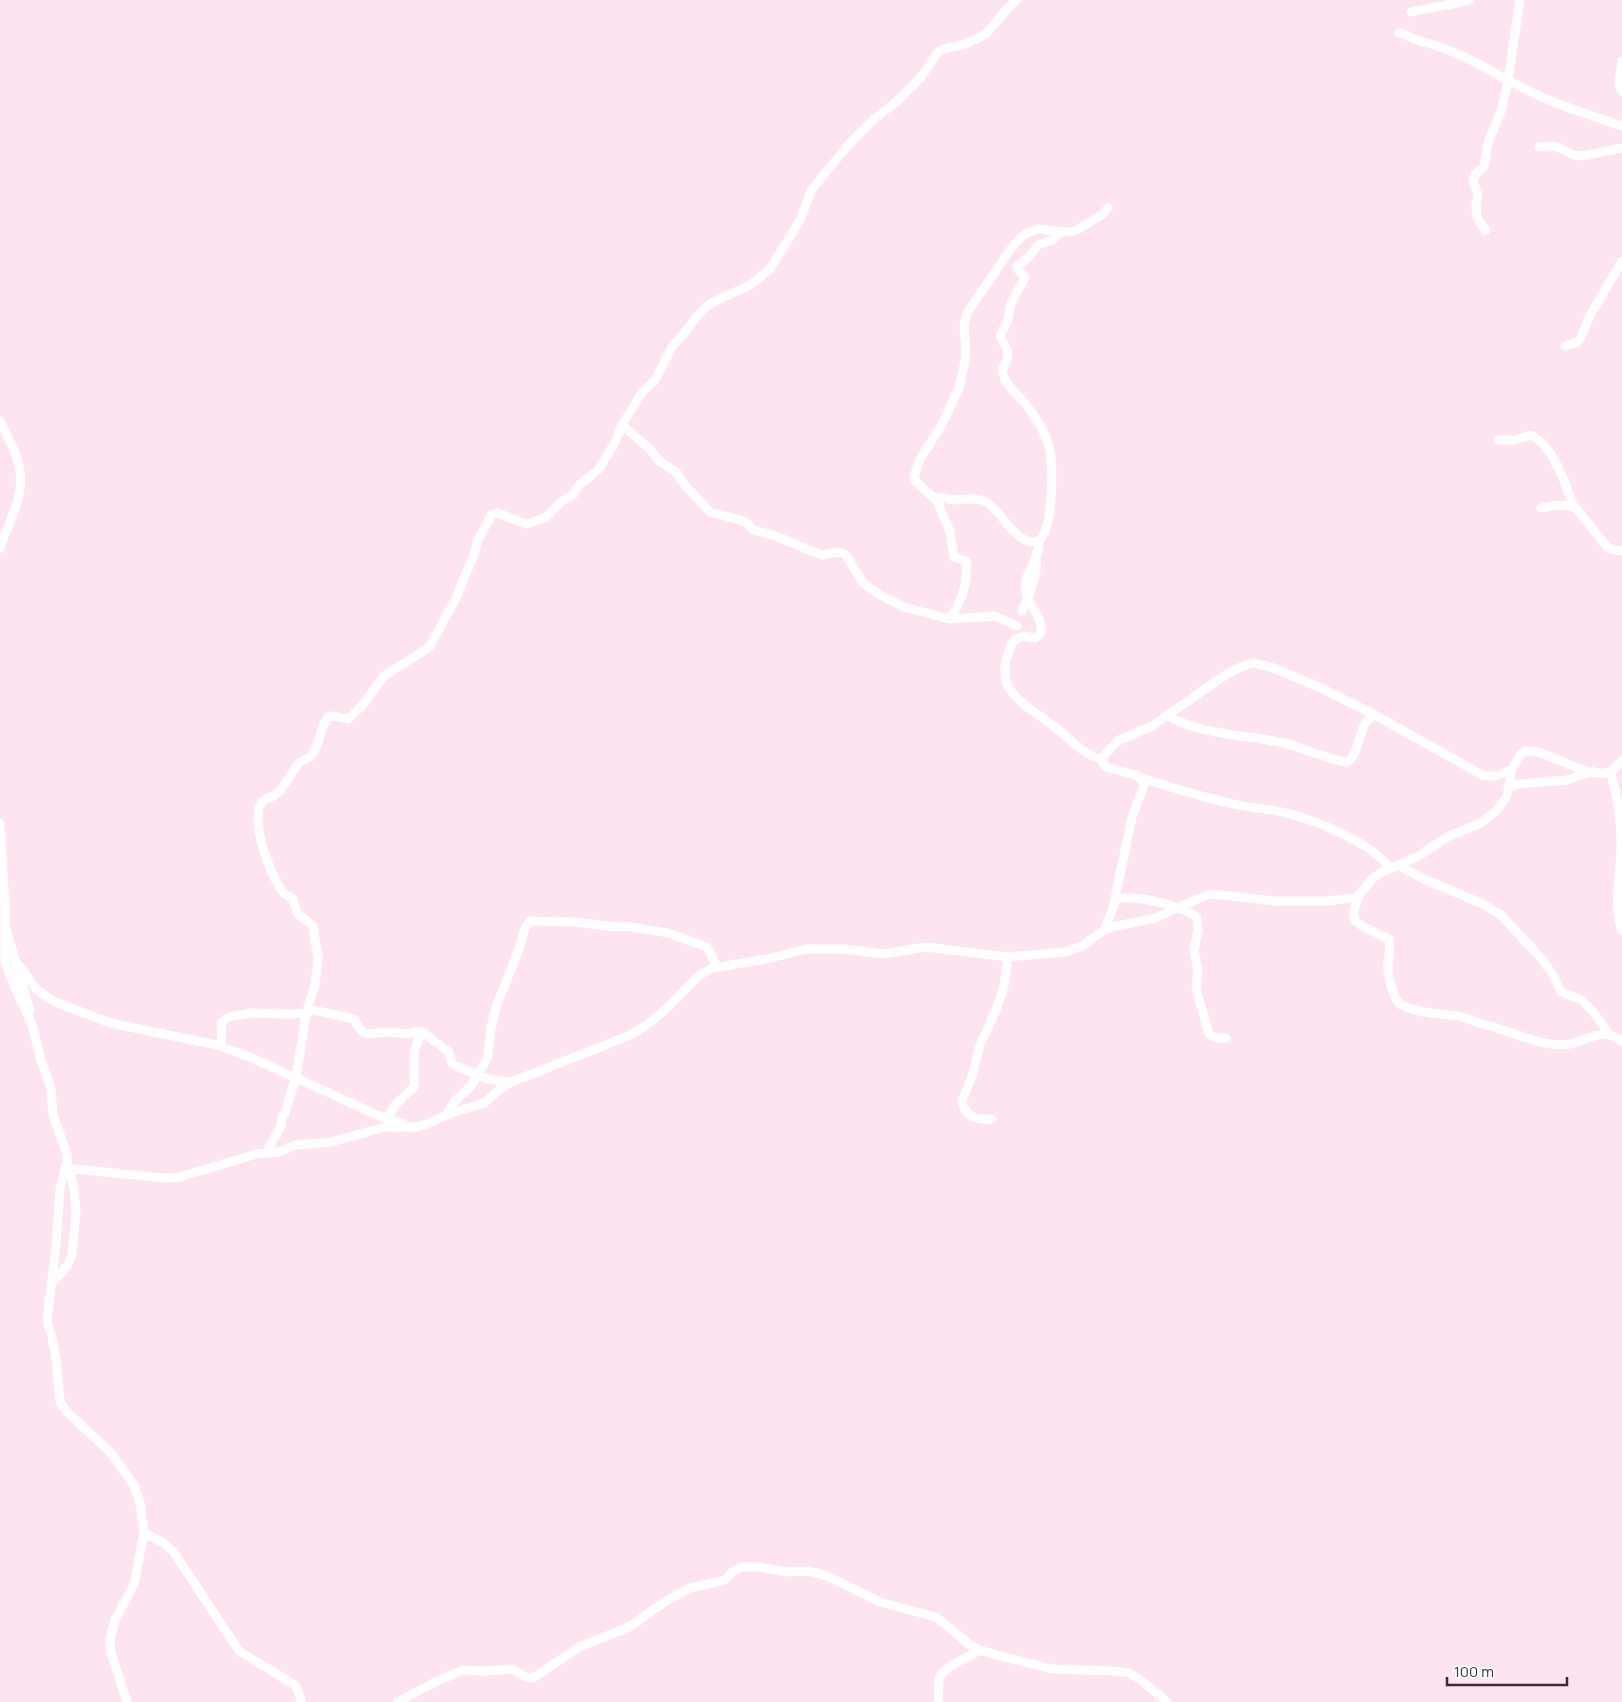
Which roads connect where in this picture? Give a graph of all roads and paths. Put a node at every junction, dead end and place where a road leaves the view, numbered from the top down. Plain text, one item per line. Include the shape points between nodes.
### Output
1 (1017, 0) edge
2 (1470, 0) edge
3 (1520, 0) edge
4 (1411, 12) dead end
5 (1399, 33) dead end
6 (1622, 61) edge
7 (1508, 79) junction
8 (1622, 92) edge
9 (1622, 126) edge
10 (1540, 146) dead end
11 (1622, 148) edge
12 (1108, 208) dead end
13 (1486, 230) dead end
14 (1060, 232) junction
15 (1622, 262) edge
16 (1566, 346) dead end
17 (0, 421) edge
18 (622, 425) junction
19 (1499, 440) dead end
20 (935, 497) junction
21 (1572, 506) junction
22 (1541, 508) dead end
23 (1034, 542) junction
24 (0, 548) edge
25 (1622, 551) edge
26 (1035, 555) junction
27 (1025, 586) junction
28 (1028, 598) junction
29 (1022, 611) junction
30 (949, 619) junction
31 (1017, 626) junction
32 (1014, 640) junction
33 (1375, 715) junction
34 (1168, 716) junction
35 (1101, 759) junction
36 (1622, 760) edge
37 (1512, 769) junction
38 (1592, 771) junction
39 (1610, 771) junction
40 (1141, 778) junction
41 (1508, 787) junction
42 (0, 823) edge
43 (1393, 867) junction
44 (1360, 895) junction
45 (1115, 899) junction
46 (1179, 908) junction
47 (4, 920) junction
48 (1104, 930) junction
49 (1622, 930) edge
50 (1008, 957) junction
51 (15, 962) junction
52 (717, 967) junction
53 (306, 1013) junction
54 (32, 1024) junction
55 (421, 1031) junction
56 (1608, 1034) junction
57 (1226, 1038) dead end
58 (1622, 1042) edge
59 (221, 1046) junction
60 (478, 1075) junction
61 (296, 1077) junction
62 (511, 1082) junction
63 (446, 1115) junction
64 (992, 1119) dead end
65 (388, 1123) junction
66 (266, 1153) junction
67 (67, 1166) junction
68 (51, 1284) junction
69 (144, 1534) junction
70 (980, 1650) junction
71 (127, 1702) edge
72 (301, 1702) edge
73 (398, 1702) edge
74 (938, 1702) edge
75 (1167, 1702) edge

1 - 18 street via 986,34 938,52 905,94 849,144 812,189 800,220 770,269 750,285 701,311 672,345 655,380 642,392
2 - 4 street
3 - 7 street
5 - 7 street via 1438,45
6 - 8 street via 1619,84
7 - 9 street via 1536,94
7 - 13 street via 1484,166 1473,181 1478,195 1477,216
10 - 11 street via 1555,146 1582,156
12 - 14 street via 1083,228
14 - 20 street via 1038,229 1019,239 966,313 966,351 959,388 914,476 916,482
14 - 23 street via 1054,239 1038,245 1017,266 1024,280 1011,303 1000,336 1008,351 1002,370 1004,381 1040,426 1051,454 1050,513 1043,534
15 - 16 street via 1580,339
17 - 24 street via 16,458 21,482
18 - 30 street via 658,460 678,473 710,512 744,521 754,530 822,555 843,553 849,557 864,584 880,595 904,607
18 - 53 street via 598,470 546,517 527,524 498,513 492,514 477,542 456,598 430,646 384,676 348,719 328,717 311,756 301,761 276,795 261,804 258,826 276,881 284,894 293,899 297,912 314,928 318,959 314,990
19 - 21 street via 1531,435 1538,439 1559,468
20 - 23 street via 983,501 1012,532
20 - 30 street via 949,529 954,556 966,562 963,595
21 - 22 street
21 - 25 street via 1608,548
23 - 26 street via 1039,547
26 - 27 street
26 - 28 street via 1037,565
27 - 28 street
27 - 29 street
28 - 29 street
28 - 32 street via 1042,630 1035,638 1023,636
29 - 31 street
30 - 31 street via 995,616
31 - 32 street
32 - 35 street via 1006,671 1012,693 1024,706 1090,755
33 - 34 street via 1323,689 1253,663 1221,678
33 - 34 street via 1368,721 1352,758 1347,762 1283,743 1201,730
33 - 37 street via 1484,776 1497,776
34 - 35 street via 1117,741
35 - 40 street via 1110,769
36 - 39 street
37 - 38 street via 1520,755 1530,750
37 - 41 street
38 - 39 street
38 - 41 street via 1567,780
39 - 49 street via 1621,830 1618,913
40 - 43 street via 1221,801 1306,819 1366,846
40 - 45 street via 1144,785 1132,817
41 - 43 street via 1503,803 1488,818
42 - 47 street
43 - 44 street via 1373,878
43 - 56 street via 1483,904 1501,915 1542,959 1561,992 1582,1000
44 - 46 street via 1346,900 1291,902 1212,894
44 - 56 street via 1354,920 1389,939 1387,965 1399,1004 1433,1014 1463,1017 1556,1045
45 - 46 street via 1141,899
45 - 48 street
46 - 48 street via 1144,922
46 - 57 street via 1194,915 1198,923 1194,950 1198,971 1196,989 1209,1034
47 - 51 street
47 - 54 street via 5,962
48 - 50 street via 1091,942 1073,950
50 - 52 street via 925,947 882,954 845,949 807,949
50 - 64 street via 1004,986 962,1100 970,1116
51 - 54 street via 28,998
51 - 59 street via 44,995 89,1016
52 - 60 street via 707,947 662,932 625,926 532,921 525,928 496,1007 488,1054
52 - 62 street via 699,975 642,1030
53 - 55 street via 315,1010 354,1019 360,1030 367,1034
53 - 59 street via 250,1013 229,1017 222,1022
53 - 61 street
54 - 67 street via 51,1088 53,1115 67,1154
55 - 60 street via 449,1052 454,1065
55 - 65 street via 414,1052 414,1087 394,1105
56 - 58 street
59 - 61 street
60 - 62 street
60 - 63 street
61 - 65 street
61 - 66 street via 281,1126
62 - 63 street via 484,1103
63 - 65 street via 423,1125
65 - 66 street via 330,1142 300,1144
66 - 67 street via 171,1178
67 - 68 street via 60,1189
67 - 68 street via 74,1188 76,1212 72,1256
68 - 69 street via 47,1321 56,1358 58,1400 106,1448 134,1485
69 - 71 street via 134,1584 115,1620 110,1639
69 - 72 street via 173,1551 239,1651 295,1685
70 - 73 street via 936,1617 880,1602 825,1575 740,1567 726,1580 690,1588 629,1627 579,1647 533,1678 512,1669 463,1670
70 - 74 street via 942,1674
70 - 75 street via 1052,1669 1129,1673

